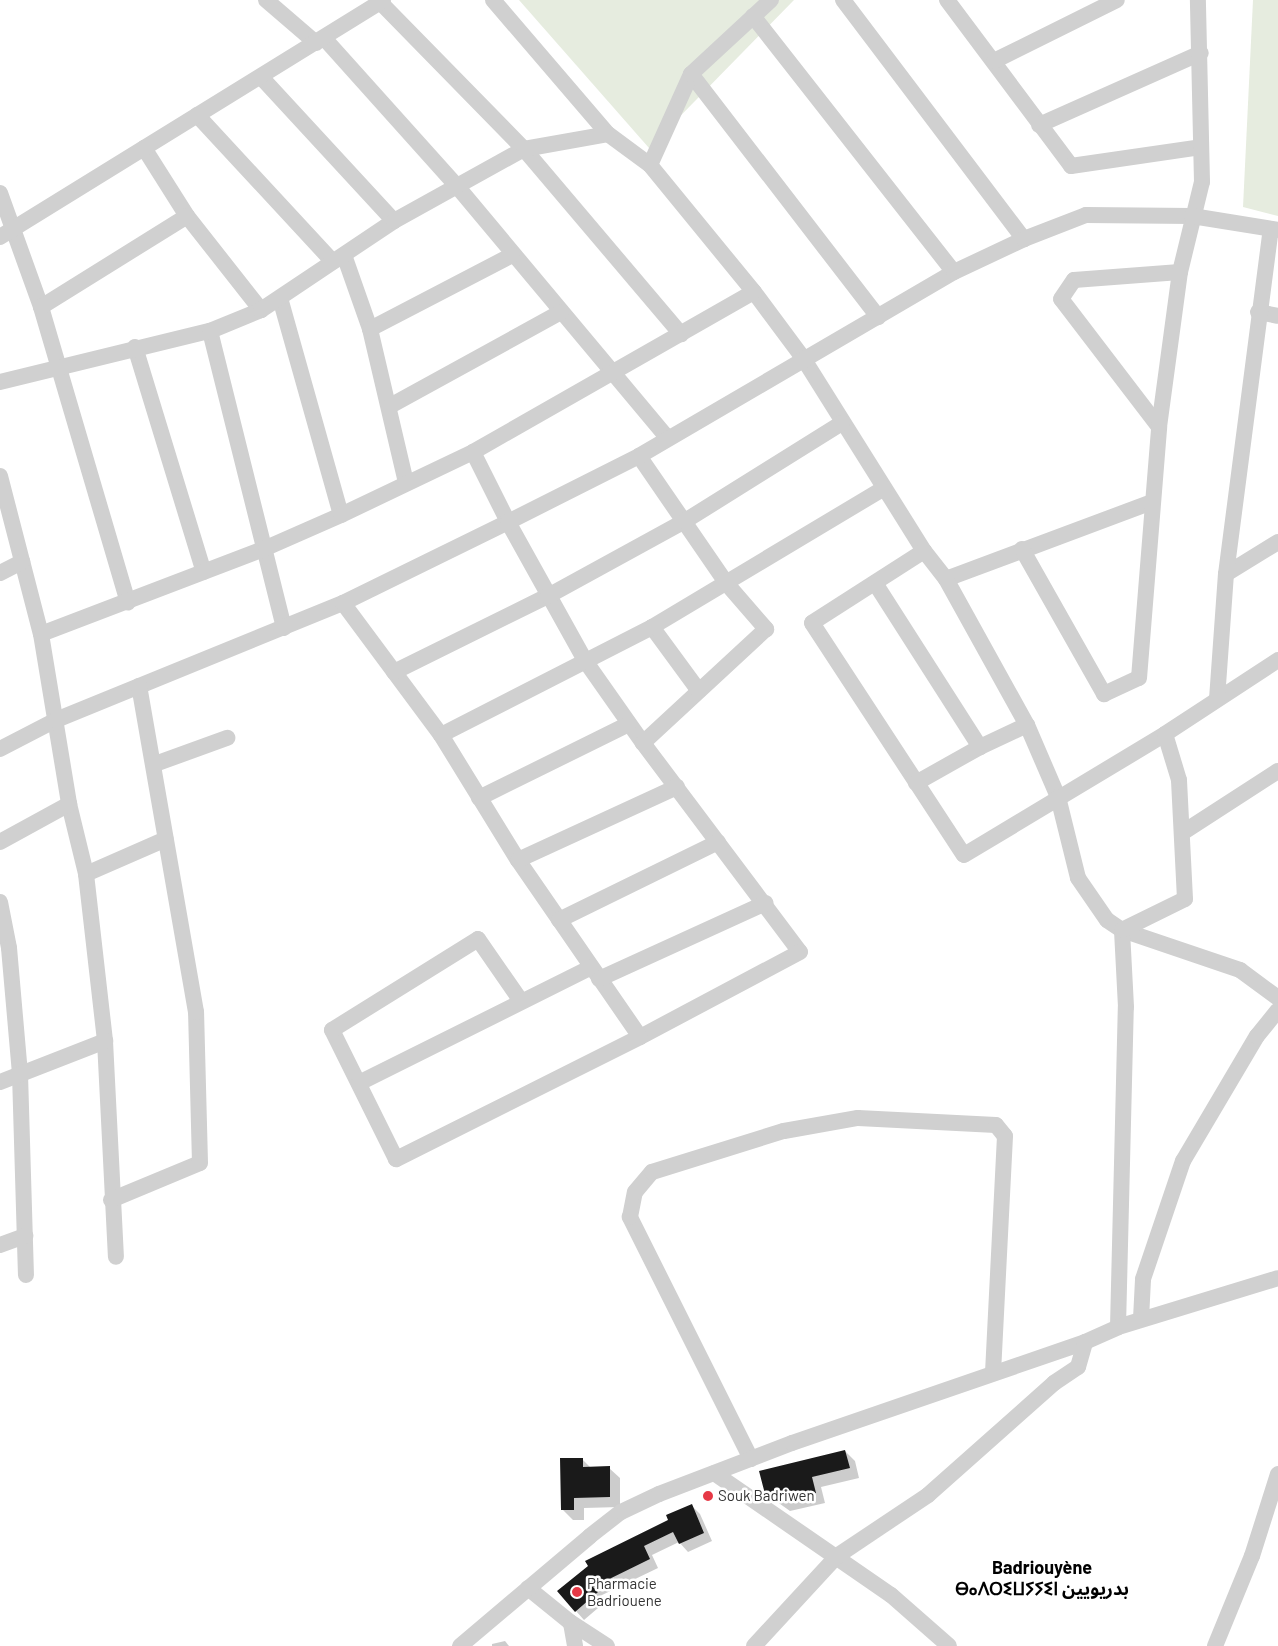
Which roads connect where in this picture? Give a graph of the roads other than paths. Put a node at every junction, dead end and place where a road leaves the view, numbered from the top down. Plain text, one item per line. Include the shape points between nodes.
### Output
1 (266, 0) edge
2 (380, 0) edge
3 (492, 0) edge
4 (771, 0) edge
5 (843, 0) edge
6 (947, 0) edge
7 (1118, 0) edge
8 (1198, 0) edge
9 (753, 16) junction
10 (320, 41) junction
11 (1201, 53) junction
12 (994, 61) junction
13 (691, 74) junction
14 (261, 77) junction
15 (197, 115) junction
16 (1039, 125) junction
17 (608, 134) junction
18 (1201, 147) junction
19 (144, 148) junction
20 (524, 149) junction
21 (650, 165) junction
22 (456, 184) junction
23 (0, 193) edge
24 (187, 216) junction
25 (1192, 216) junction
26 (394, 221) junction
27 (15, 228) junction
28 (1274, 230) edge
29 (0, 237) edge
30 (1024, 239) junction
31 (512, 254) junction
32 (339, 259) junction
33 (954, 272) junction
34 (1180, 272) junction
35 (754, 292) junction
36 (280, 298) junction
37 (41, 306) junction
38 (261, 310) junction
39 (561, 312) junction
40 (1258, 312) junction
41 (1278, 316) edge
42 (878, 317) junction
43 (370, 329) junction
44 (210, 331) junction
45 (680, 334) junction
46 (135, 347) junction
47 (803, 358) junction
48 (59, 367) junction
49 (613, 375) junction
50 (0, 382) edge
51 (390, 406) junction
52 (842, 423) junction
53 (1159, 427) junction
54 (667, 437) junction
55 (473, 452) junction
56 (639, 456) junction
57 (0, 476) edge
58 (406, 483) junction
59 (884, 488) junction
60 (1152, 502) junction
61 (341, 515) junction
62 (685, 521) junction
63 (508, 522) junction
64 (1278, 542) edge
65 (266, 548) junction
66 (1022, 548) junction
67 (924, 551) junction
68 (22, 562) junction
69 (204, 572) junction
70 (0, 573) edge
71 (1226, 574) junction
72 (946, 579) junction
73 (875, 583) junction
74 (727, 584) junction
75 (548, 596) junction
76 (128, 602) junction
77 (343, 603) junction
78 (652, 627) junction
79 (284, 628) junction
80 (41, 634) junction
81 (1278, 660) edge
82 (586, 662) junction
83 (394, 672) junction
84 (139, 686) junction
85 (699, 690) junction
86 (1217, 699) junction
87 (56, 720) junction
88 (629, 724) junction
89 (1027, 725) junction
90 (1165, 734) junction
91 (441, 735) junction
92 (227, 738) dead end
93 (643, 743) junction
94 (980, 747) junction
95 (0, 749) edge
96 (154, 764) junction
97 (1278, 771) edge
98 (916, 783) junction
99 (677, 786) junction
100 (1058, 797) junction
101 (480, 798) junction
102 (69, 804) junction
103 (1182, 833) junction
104 (166, 839) junction
105 (0, 842) edge
106 (718, 842) junction
107 (518, 860) junction
108 (86, 874) junction
109 (0, 902) edge
110 (766, 903) junction
111 (559, 920) junction
112 (1122, 930) junction
113 (595, 974) junction
114 (1278, 998) edge
115 (521, 1002) junction
116 (1278, 1010) edge
117 (640, 1037) junction
118 (105, 1041) junction
119 (20, 1074) junction
120 (0, 1082) edge
121 (360, 1083) junction
122 (111, 1200) junction
123 (25, 1236) junction
124 (0, 1246) edge
125 (116, 1257) dead end
126 (26, 1275) dead end
127 (1278, 1278) edge
128 (1141, 1319) junction
129 (1118, 1327) junction
130 (1085, 1342) junction
131 (994, 1372) junction
132 (751, 1459) junction
133 (714, 1473) junction
134 (1278, 1474) edge
135 (838, 1556) junction
136 (528, 1588) junction
137 (571, 1623) junction
138 (466, 1644) edge
139 (575, 1646) edge
140 (608, 1646) edge
141 (754, 1646) edge
142 (949, 1646) edge
143 (1215, 1646) edge

1 - 10 street
2 - 10 street
2 - 20 street
3 - 17 street
4 - 9 street
5 - 30 street
6 - 12 street
7 - 12 street
8 - 11 street
9 - 13 street
9 - 33 street
10 - 14 street
10 - 22 street
11 - 16 street
11 - 18 street
12 - 16 street
13 - 21 street
13 - 42 street
14 - 15 street
14 - 26 street
15 - 19 street
15 - 32 street
16 - 18 street via 1071,166
17 - 20 street
17 - 21 street
18 - 25 street via 1202,182
19 - 24 street
19 - 27 street
20 - 22 street
20 - 45 street
21 - 35 street
22 - 26 street
22 - 31 street
23 - 27 street
24 - 37 street
24 - 38 street
25 - 28 street
25 - 30 street via 1086,215
25 - 34 street
26 - 32 street
27 - 29 street
27 - 37 street
28 - 40 street
30 - 33 street
31 - 39 street
31 - 43 street
32 - 36 street
32 - 43 street
33 - 42 street
34 - 53 street
34 - 53 street via 1074,280 1061,299
35 - 45 street
35 - 47 street
36 - 38 street
36 - 61 street
37 - 48 street
38 - 44 street
39 - 49 street
39 - 51 street
40 - 41 street
40 - 71 street
42 - 47 street
43 - 51 street
44 - 46 street
44 - 65 street
45 - 49 street
46 - 48 street
46 - 69 street
47 - 52 street
47 - 54 street
48 - 50 street
48 - 76 street
49 - 54 street
49 - 55 street
51 - 58 street
52 - 59 street
52 - 62 street
53 - 60 street
54 - 56 street
55 - 58 street
55 - 63 street
56 - 62 street
56 - 63 street
57 - 68 street
58 - 61 street
59 - 67 street
59 - 74 street
60 - 66 street
60 - 66 street via 1139,678 1104,694
61 - 65 street
62 - 74 street
62 - 75 street
63 - 75 street
63 - 77 street
64 - 71 street
65 - 69 street
65 - 79 street
66 - 72 street
67 - 72 street
67 - 73 street
68 - 70 street
68 - 80 street
69 - 76 street
71 - 86 street
72 - 89 street
73 - 94 street
73 - 98 street via 812,623
74 - 78 street
74 - 85 street via 766,629
75 - 82 street
75 - 83 street
76 - 80 street
77 - 79 street
77 - 83 street
78 - 82 street
78 - 85 street
79 - 84 street
80 - 87 street
81 - 86 street
82 - 88 street
82 - 91 street
83 - 91 street
84 - 87 street
84 - 96 street
85 - 93 street
86 - 90 street
87 - 95 street
87 - 102 street
88 - 93 street
88 - 101 street
89 - 94 street
89 - 100 street
90 - 100 street
90 - 103 street via 1179,780
91 - 101 street
92 - 96 street
93 - 99 street
94 - 98 street
96 - 104 street
97 - 103 street
98 - 100 street via 964,855
99 - 106 street
99 - 107 street
100 - 112 street via 1078,878 1107,920
101 - 107 street
102 - 105 street
102 - 108 street
103 - 112 street via 1185,899
104 - 108 street
104 - 122 street via 196,1012 200,1163
106 - 110 street
106 - 111 street
107 - 111 street
108 - 118 street
109 - 119 street via 9,948
110 - 113 street
110 - 117 street via 800,952
111 - 113 street
112 - 114 street via 1227,965 1256,980
112 - 129 street via 1126,1007
113 - 115 street
113 - 117 street
115 - 121 street
115 - 121 street via 478,939 332,1030
116 - 128 street via 1257,1036 1183,1161 1142,1279
117 - 121 street via 396,1159
118 - 119 street
118 - 122 street
119 - 120 street
119 - 123 street
122 - 125 street
123 - 124 street
123 - 126 street
127 - 128 street
128 - 129 street
129 - 130 street
130 - 131 street
130 - 135 street via 1078,1367 1054,1383 928,1495
131 - 132 street
131 - 132 street via 1005,1136 996,1125 858,1118 784,1131 652,1172 635,1192 630,1217
132 - 133 street
133 - 135 street
133 - 136 street via 621,1512
134 - 143 street via 1252,1556
135 - 141 street
135 - 142 street via 891,1594
136 - 137 street
136 - 138 street
137 - 139 street
137 - 140 street

